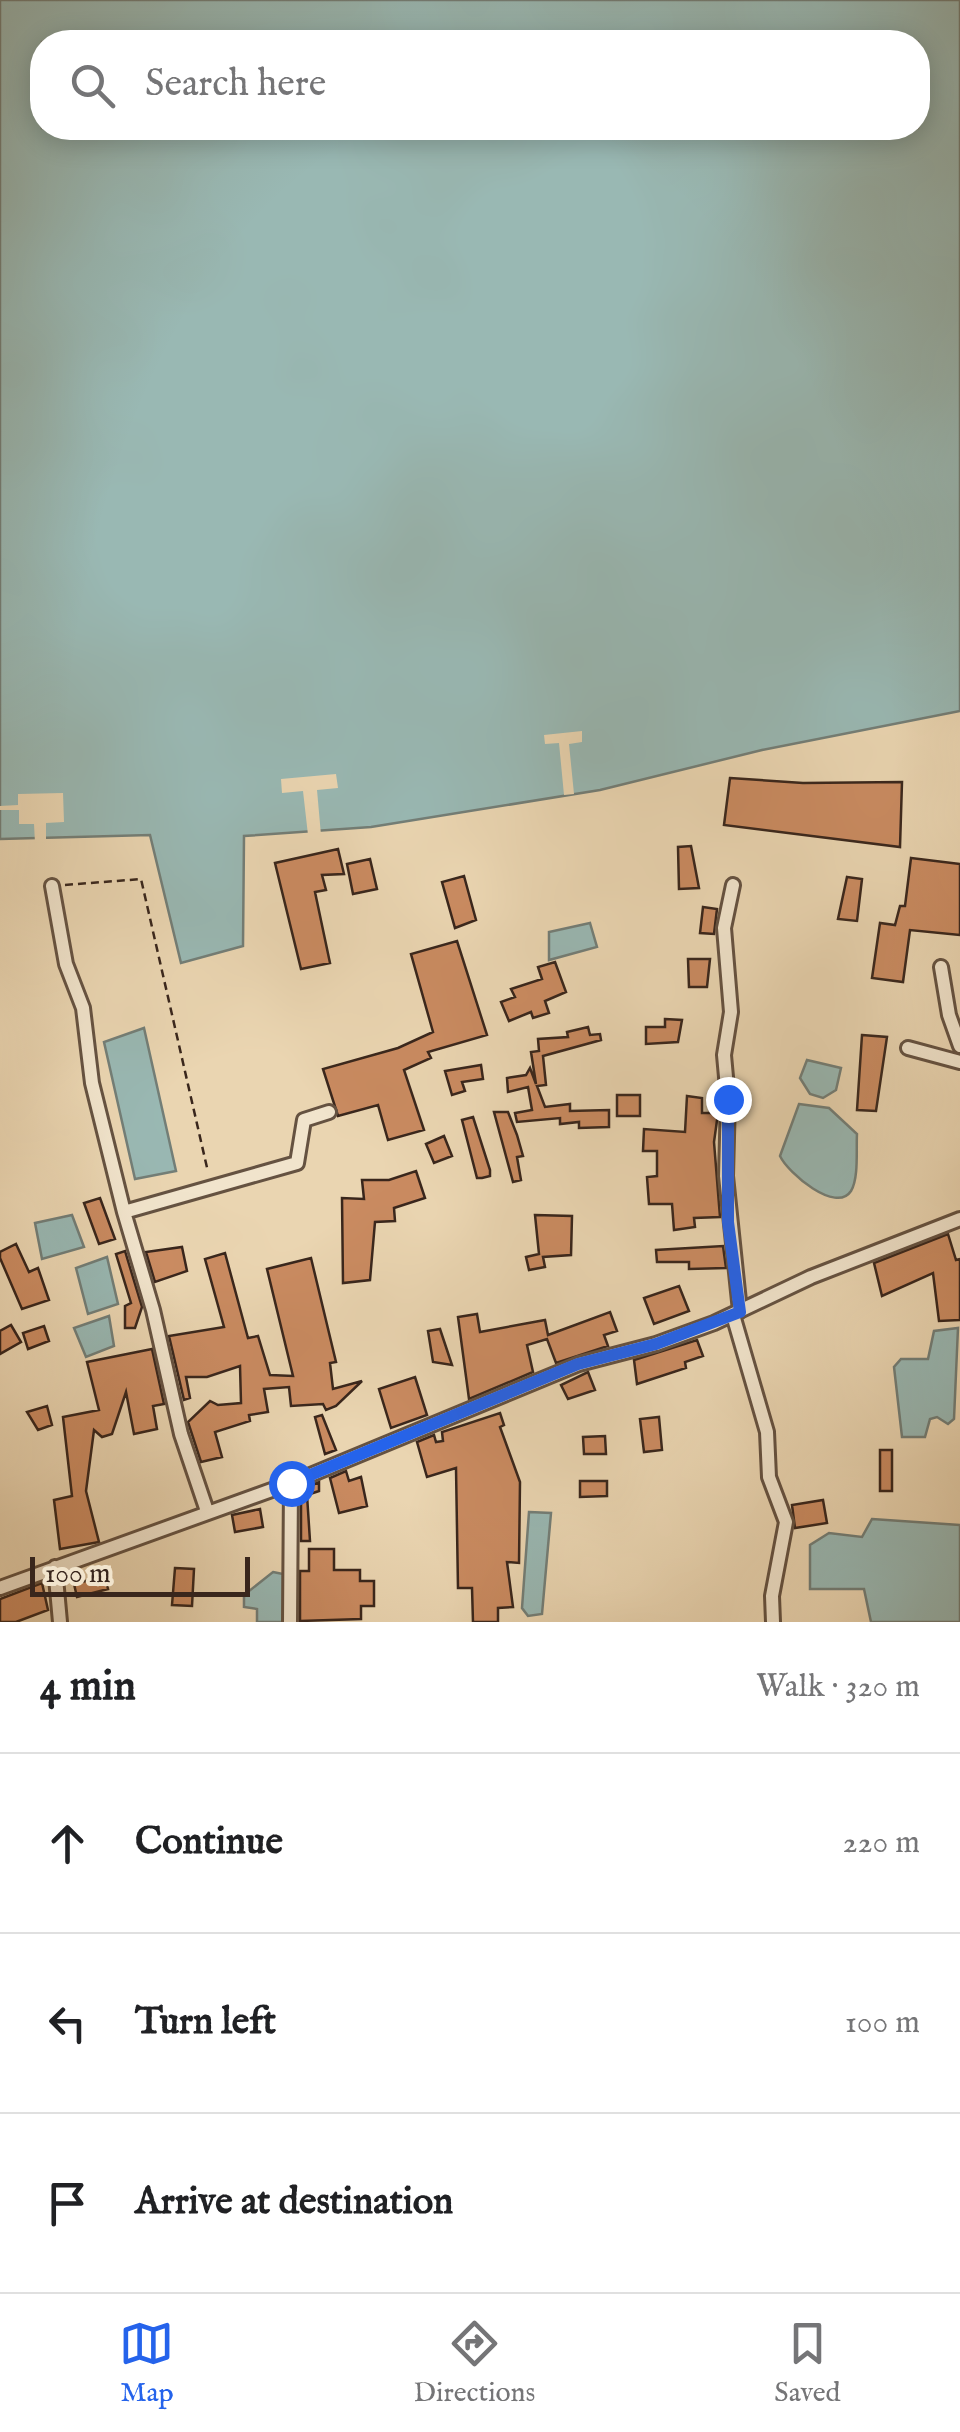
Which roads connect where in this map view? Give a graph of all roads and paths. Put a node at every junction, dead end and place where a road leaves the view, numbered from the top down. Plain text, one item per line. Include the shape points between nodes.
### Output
1 (733, 885) dead end
2 (52, 886) joint
3 (941, 967) dead end
4 (960, 1046) edge
5 (908, 1048) dead end
6 (960, 1062) edge
7 (330, 1112) dead end
8 (212, 1188) junction
9 (124, 1212) junction
10 (960, 1219) edge
11 (737, 1313) junction
12 (291, 1483) junction
13 (206, 1511) junction
14 (55, 1566) junction
15 (0, 1588) edge
16 (60, 1622) edge
17 (290, 1622) edge
18 (774, 1622) edge

1 - 11 street via 724,928 731,1012 724,1055
2 - 8 path via 141,879
2 - 9 street
3 - 4 street
5 - 6 street
7 - 8 street via 304,1120 296,1163
8 - 9 street
9 - 13 street
10 - 11 street
11 - 12 street via 578,1364
11 - 18 street via 768,1432 769,1477 786,1522 772,1596
12 - 13 street
12 - 17 street
13 - 14 street
14 - 15 street
14 - 16 street

